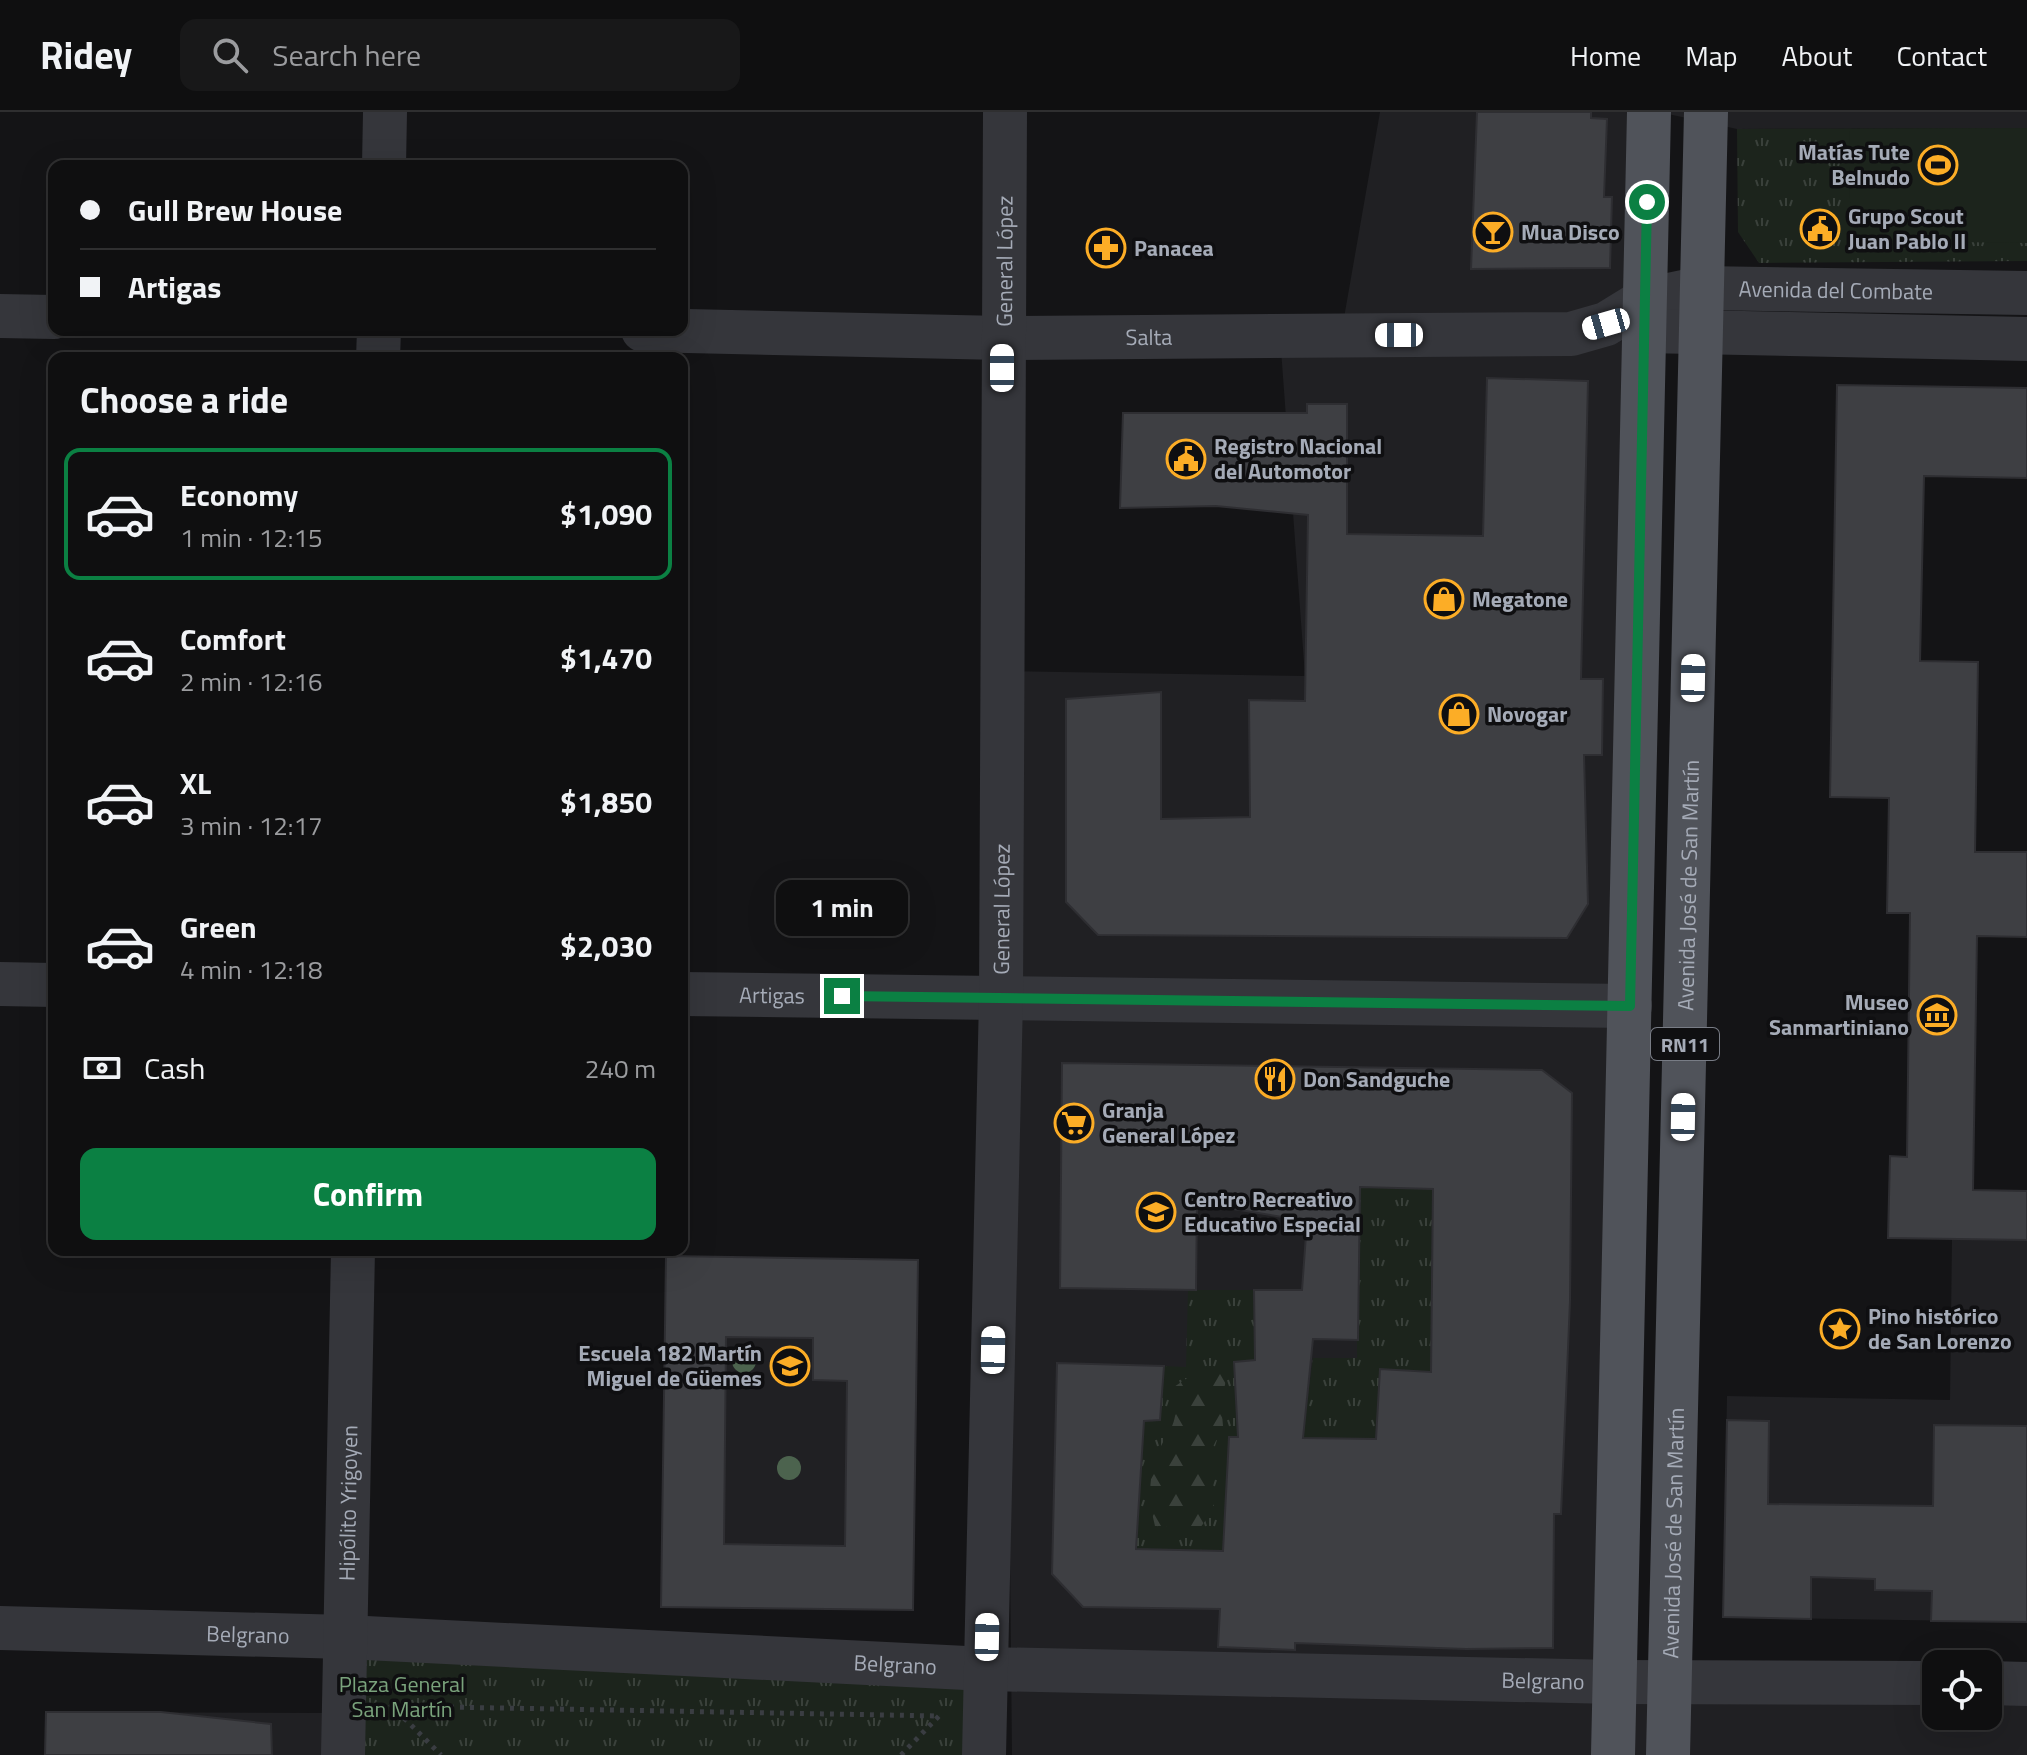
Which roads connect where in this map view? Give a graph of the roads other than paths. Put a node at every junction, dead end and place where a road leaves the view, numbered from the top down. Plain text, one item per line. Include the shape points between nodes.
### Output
1 (385, 112) edge
2 (1005, 112) edge
3 (1649, 112) edge
4 (1706, 112) edge
5 (384, 160) edge
6 (1702, 288) junction
7 (2027, 293) edge
8 (0, 316) edge
9 (1645, 316) junction
10 (48, 317) edge
11 (688, 331) edge
12 (1701, 333) junction
13 (1002, 338) junction
14 (2027, 339) edge
15 (0, 984) edge
16 (48, 985) edge
17 (688, 994) edge
18 (1001, 998) junction
19 (1630, 1006) junction
20 (353, 1256) edge
21 (0, 1628) edge
22 (346, 1637) junction
23 (986, 1669) junction
24 (1615, 1682) junction
25 (1670, 1682) junction
26 (1922, 1683) edge
27 (2002, 1683) edge
28 (2027, 1684) edge
29 (343, 1755) edge
30 (984, 1755) edge
31 (1613, 1755) edge
32 (1668, 1755) edge

1 - 5 street
2 - 13 street, General López
3 - 9 main road, RN11
4 - 6 main road, Avenida José de San Martín / RN11
6 - 7 street, Avenida del Combate
6 - 9 street, Avenida del Combate
6 - 12 main road, Avenida José de San Martín / RN11
8 - 10 street
9 - 12 street, Avenida del Combate
9 - 13 street, Salta via 1571,334
9 - 19 main road, RN11
11 - 13 street, Salta
12 - 14 street, Avenida del Combate
12 - 25 main road, Avenida José de San Martín / RN11
13 - 18 street, General López
15 - 16 street
17 - 18 street, Artigas
18 - 19 street, Artigas
18 - 23 street, General López
19 - 24 main road, RN11
20 - 22 street, Hipólito Yrigoyen
21 - 22 street, Belgrano
22 - 23 street, Belgrano
22 - 29 street, Hipólito Yrigoyen
23 - 24 street, Belgrano
23 - 30 street, General López
24 - 25 street, Belgrano
24 - 31 main road, RN11
25 - 26 street, Belgrano
25 - 32 main road, Avenida José de San Martín / RN11
27 - 28 street

